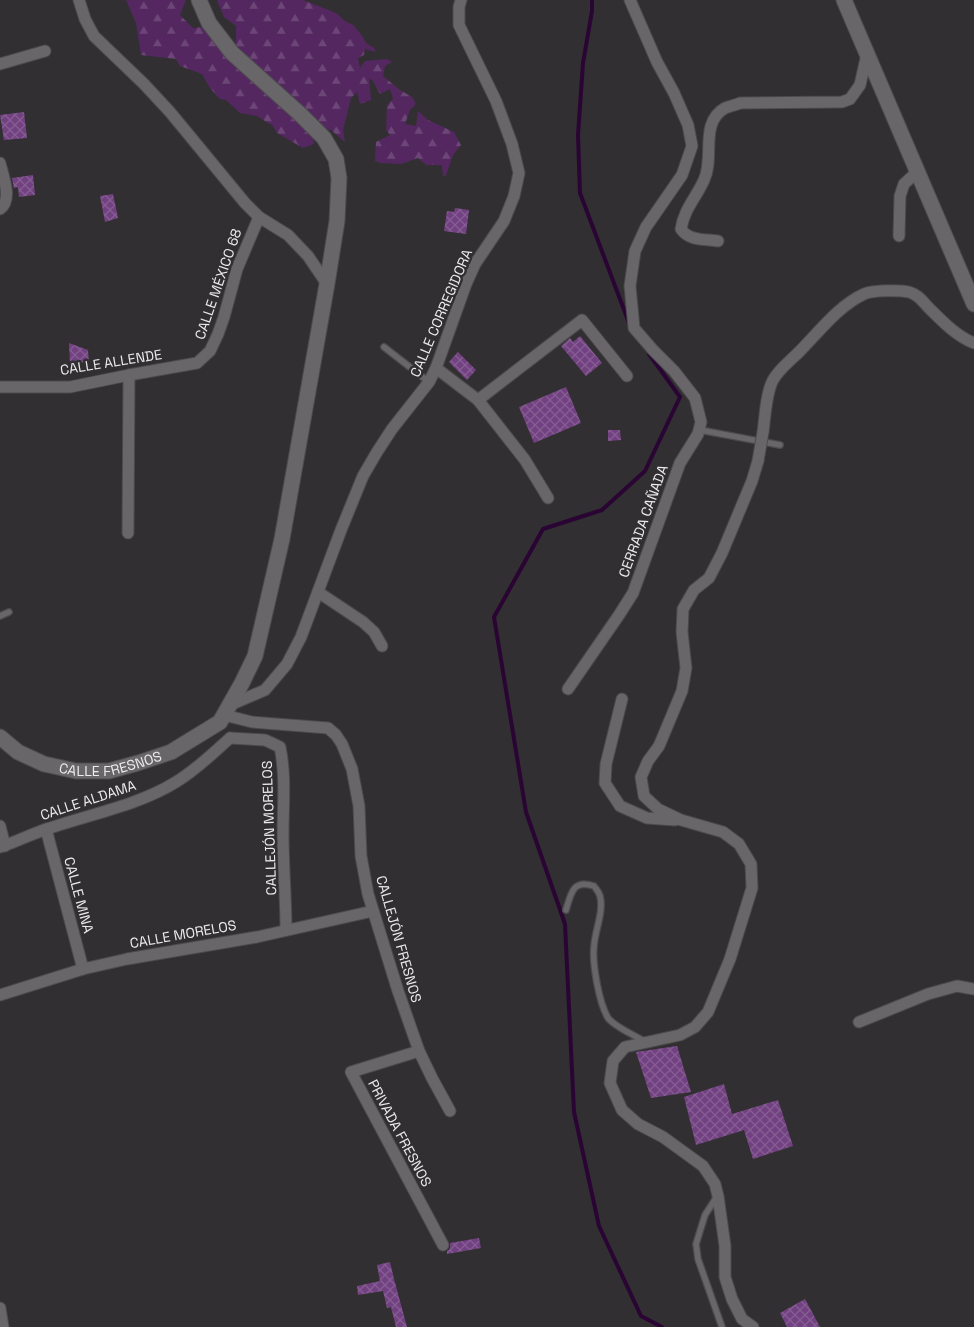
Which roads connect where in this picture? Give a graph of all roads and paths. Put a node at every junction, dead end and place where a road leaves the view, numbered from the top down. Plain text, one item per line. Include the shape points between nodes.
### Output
1 (79, 0) edge
2 (199, 0) edge
3 (630, 0) edge
4 (844, 0) edge
5 (460, 4) edge
6 (45, 51) dead end
7 (867, 54) junction
8 (0, 64) edge
9 (0, 163) edge
10 (918, 171) junction
11 (0, 209) edge
12 (259, 217) junction
13 (899, 236) dead end
14 (718, 240) dead end
15 (327, 284) junction
16 (974, 304) edge
17 (974, 344) edge
18 (384, 347) dead end
19 (197, 363) joint
20 (436, 368) junction
21 (129, 375) junction
22 (627, 376) dead end
23 (429, 382) junction
24 (0, 387) edge
25 (478, 400) junction
26 (700, 430) junction
27 (780, 445) dead end
28 (548, 498) dead end
29 (128, 533) dead end
30 (318, 592) junction
31 (9, 612) dead end
32 (0, 616) edge
33 (382, 646) dead end
34 (568, 689) dead end
35 (622, 699) dead end
36 (225, 714) junction
37 (0, 737) edge
38 (230, 738) junction
39 (681, 820) junction
40 (0, 826) edge
41 (46, 829) junction
42 (2, 846) edge
43 (566, 910) dead end
44 (373, 911) junction
45 (286, 930) junction
46 (84, 968) junction
47 (974, 989) edge
48 (0, 995) edge
49 (859, 1022) dead end
50 (646, 1042) junction
51 (419, 1052) junction
52 (450, 1111) dead end
53 (718, 1196) junction
54 (443, 1245) dead end
55 (0, 1308) edge
56 (3, 1327) edge
57 (722, 1327) edge
58 (753, 1327) edge

1 - 12 street via 94,36 170,112
2 - 15 street via 208,23 232,54 324,138 336,160 339,178 337,221
3 - 26 street via 688,125 692,146 682,175 646,227 635,251 630,286 634,328 695,398
4 - 7 street
5 - 20 street, CALLE CORREGIDORA via 459,25 496,101 519,173 504,221 482,252 466,284
6 - 8 street
7 - 10 street
7 - 14 street via 860,85 850,99 842,102 740,103 725,108 716,117 709,128 705,179 682,218 681,229 684,234 695,238
9 - 11 street via 7,194
10 - 13 street via 904,184 900,196
10 - 16 street
12 - 15 street, CALLE MÉXICO 68 via 288,235 308,256
12 - 19 street, CALLE MÉXICO 68 via 236,268 218,334 210,351
15 - 36 street via 266,613 255,656
17 - 39 street, bridge via 964,339 911,292 865,293 830,319 772,381 752,481 709,578 694,590 683,609 686,668 682,691 641,777 644,796 658,809
18 - 23 lane
19 - 21 street, CALLE ALLENDE
20 - 23 street, CALLE CORREGIDORA
20 - 25 street
21 - 24 street, CALLE ALLENDE via 70,387
21 - 29 street
22 - 25 street via 582,320
23 - 30 street, CALLE CORREGIDORA via 392,429 363,476
25 - 28 street via 525,460
26 - 27 lane
26 - 34 street, CERRADA CAÑADA via 680,462 633,593
30 - 33 street via 363,622
30 - 36 street, CALLE CORREGIDORA via 287,664 265,690
31 - 32 lane
35 - 39 street via 606,764 606,783 620,806 647,818
36 - 37 street, CALLE FRESNOS via 171,752 109,771 76,771 44,764 18,752
36 - 38 street
36 - 44 street, CALLEJÓN FRESNOS via 252,722 328,728 336,735 352,768 359,806 361,856
38 - 41 street, CALLE ALDAMA via 176,782 115,809
38 - 45 street, CALLEJÓN MORELOS via 265,740 280,747 284,770
39 - 50 street via 723,832 739,844 751,864 752,888 730,959 708,1012 695,1027 680,1036
40 - 42 street
41 - 42 street, CALLE ALDAMA
41 - 46 street, CALLE MINA
43 - 50 lane via 578,885 594,886 600,896 601,909 594,946 595,968 604,1008 609,1019
44 - 45 street, CALLE MORELOS
44 - 51 street, CALLEJÓN FRESNOS
45 - 46 street, CALLE MORELOS
46 - 48 street, CALLE MORELOS
47 - 49 street via 957,986 928,994
50 - 53 street via 625,1047 612,1062 610,1083 622,1110 703,1166 715,1184
51 - 52 street, CALLEJÓN FRESNOS
51 - 54 street, PRIVADA FRESNOS via 351,1072
53 - 57 lane via 704,1215 696,1244 698,1259
53 - 58 street via 725,1246 725,1277 742,1319
55 - 56 street

